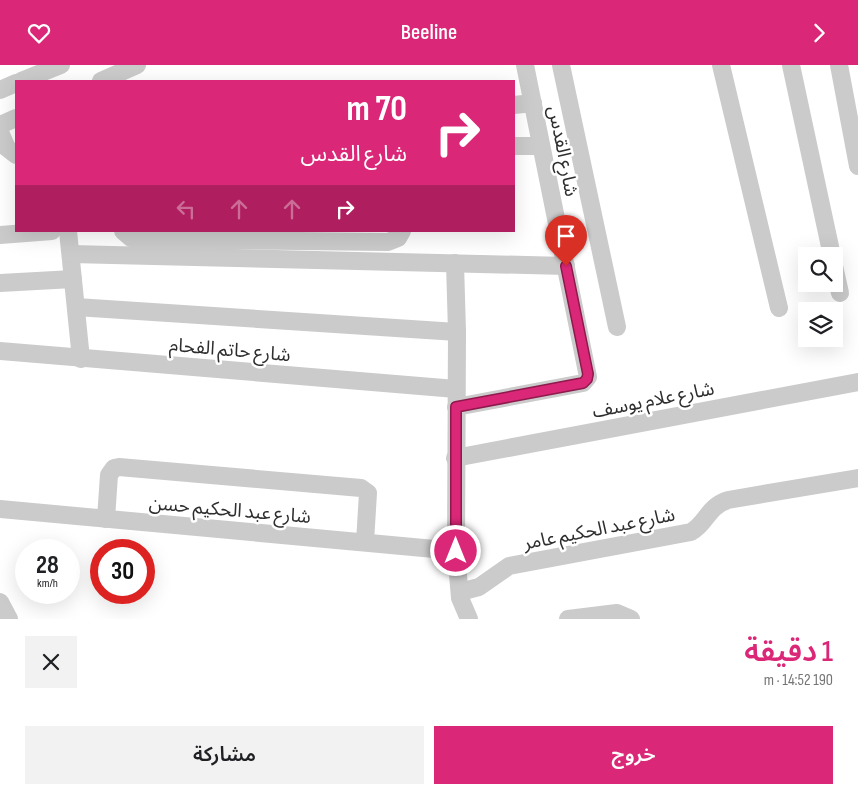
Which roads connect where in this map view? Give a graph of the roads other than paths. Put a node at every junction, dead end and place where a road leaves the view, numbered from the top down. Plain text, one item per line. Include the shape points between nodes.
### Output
1 (61, 65) edge
2 (138, 65) edge
3 (525, 65) edge
4 (561, 65) edge
5 (721, 65) edge
6 (791, 65) edge
7 (839, 65) edge
8 (110, 79) edge
9 (24, 80) edge
10 (15, 83) edge
11 (0, 90) edge
12 (852, 102) edge
13 (533, 103) junction
14 (515, 105) edge
15 (15, 118) edge
16 (0, 125) edge
17 (0, 132) edge
18 (515, 146) edge
19 (541, 146) junction
20 (15, 154) edge
21 (858, 166) edge
22 (39, 232) edge
23 (68, 232) edge
24 (125, 232) edge
25 (401, 232) edge
26 (0, 235) edge
27 (830, 247) edge
28 (71, 254) junction
29 (455, 263) junction
30 (566, 266) junction
31 (73, 279) junction
32 (0, 283) edge
33 (76, 307) junction
34 (779, 308) dead end
35 (617, 327) dead end
36 (457, 332) junction
37 (0, 351) edge
38 (81, 359) junction
39 (858, 382) edge
40 (456, 389) junction
41 (456, 407) junction
42 (455, 458) junction
43 (858, 478) edge
44 (0, 509) edge
45 (106, 519) junction
46 (365, 542) junction
47 (456, 551) junction
48 (460, 592) junction
49 (0, 602) edge
50 (9, 619) edge
51 (464, 619) edge
52 (568, 619) edge
53 (631, 619) edge

1 - 9 street
2 - 8 street
3 - 13 street, شارع القدس
4 - 35 street
5 - 34 street
6 - 27 street
7 - 12 street
10 - 11 street
12 - 21 street
13 - 14 street
13 - 19 street, شارع القدس
15 - 16 street
17 - 20 street
18 - 19 street
19 - 30 street, شارع القدس
22 - 26 street
23 - 28 street
24 - 25 street via 136,239 388,242 398,238
28 - 29 street
28 - 31 street
29 - 30 street
29 - 36 street
30 - 41 street, شارع القدس via 587,379 583,383
31 - 32 street
31 - 33 street
33 - 36 street
33 - 38 street
36 - 40 street
37 - 38 street, شارع حاتم الفحام
38 - 40 street, شارع حاتم الفحام
39 - 42 street, شارع علام يوسف
40 - 41 street
41 - 42 street
42 - 47 street
43 - 48 street, شارع عبد الحكيم عامر via 728,500 715,505 691,532 508,567 479,587
44 - 45 street, شارع عبد الحكيم حسن
45 - 46 street, شارع عبد الحكيم حسن
45 - 46 street via 110,475 114,468 120,467 361,488 368,493
46 - 47 street, شارع عبد الحكيم حسن
47 - 48 street
48 - 51 street
49 - 50 street
52 - 53 street via 617,613

